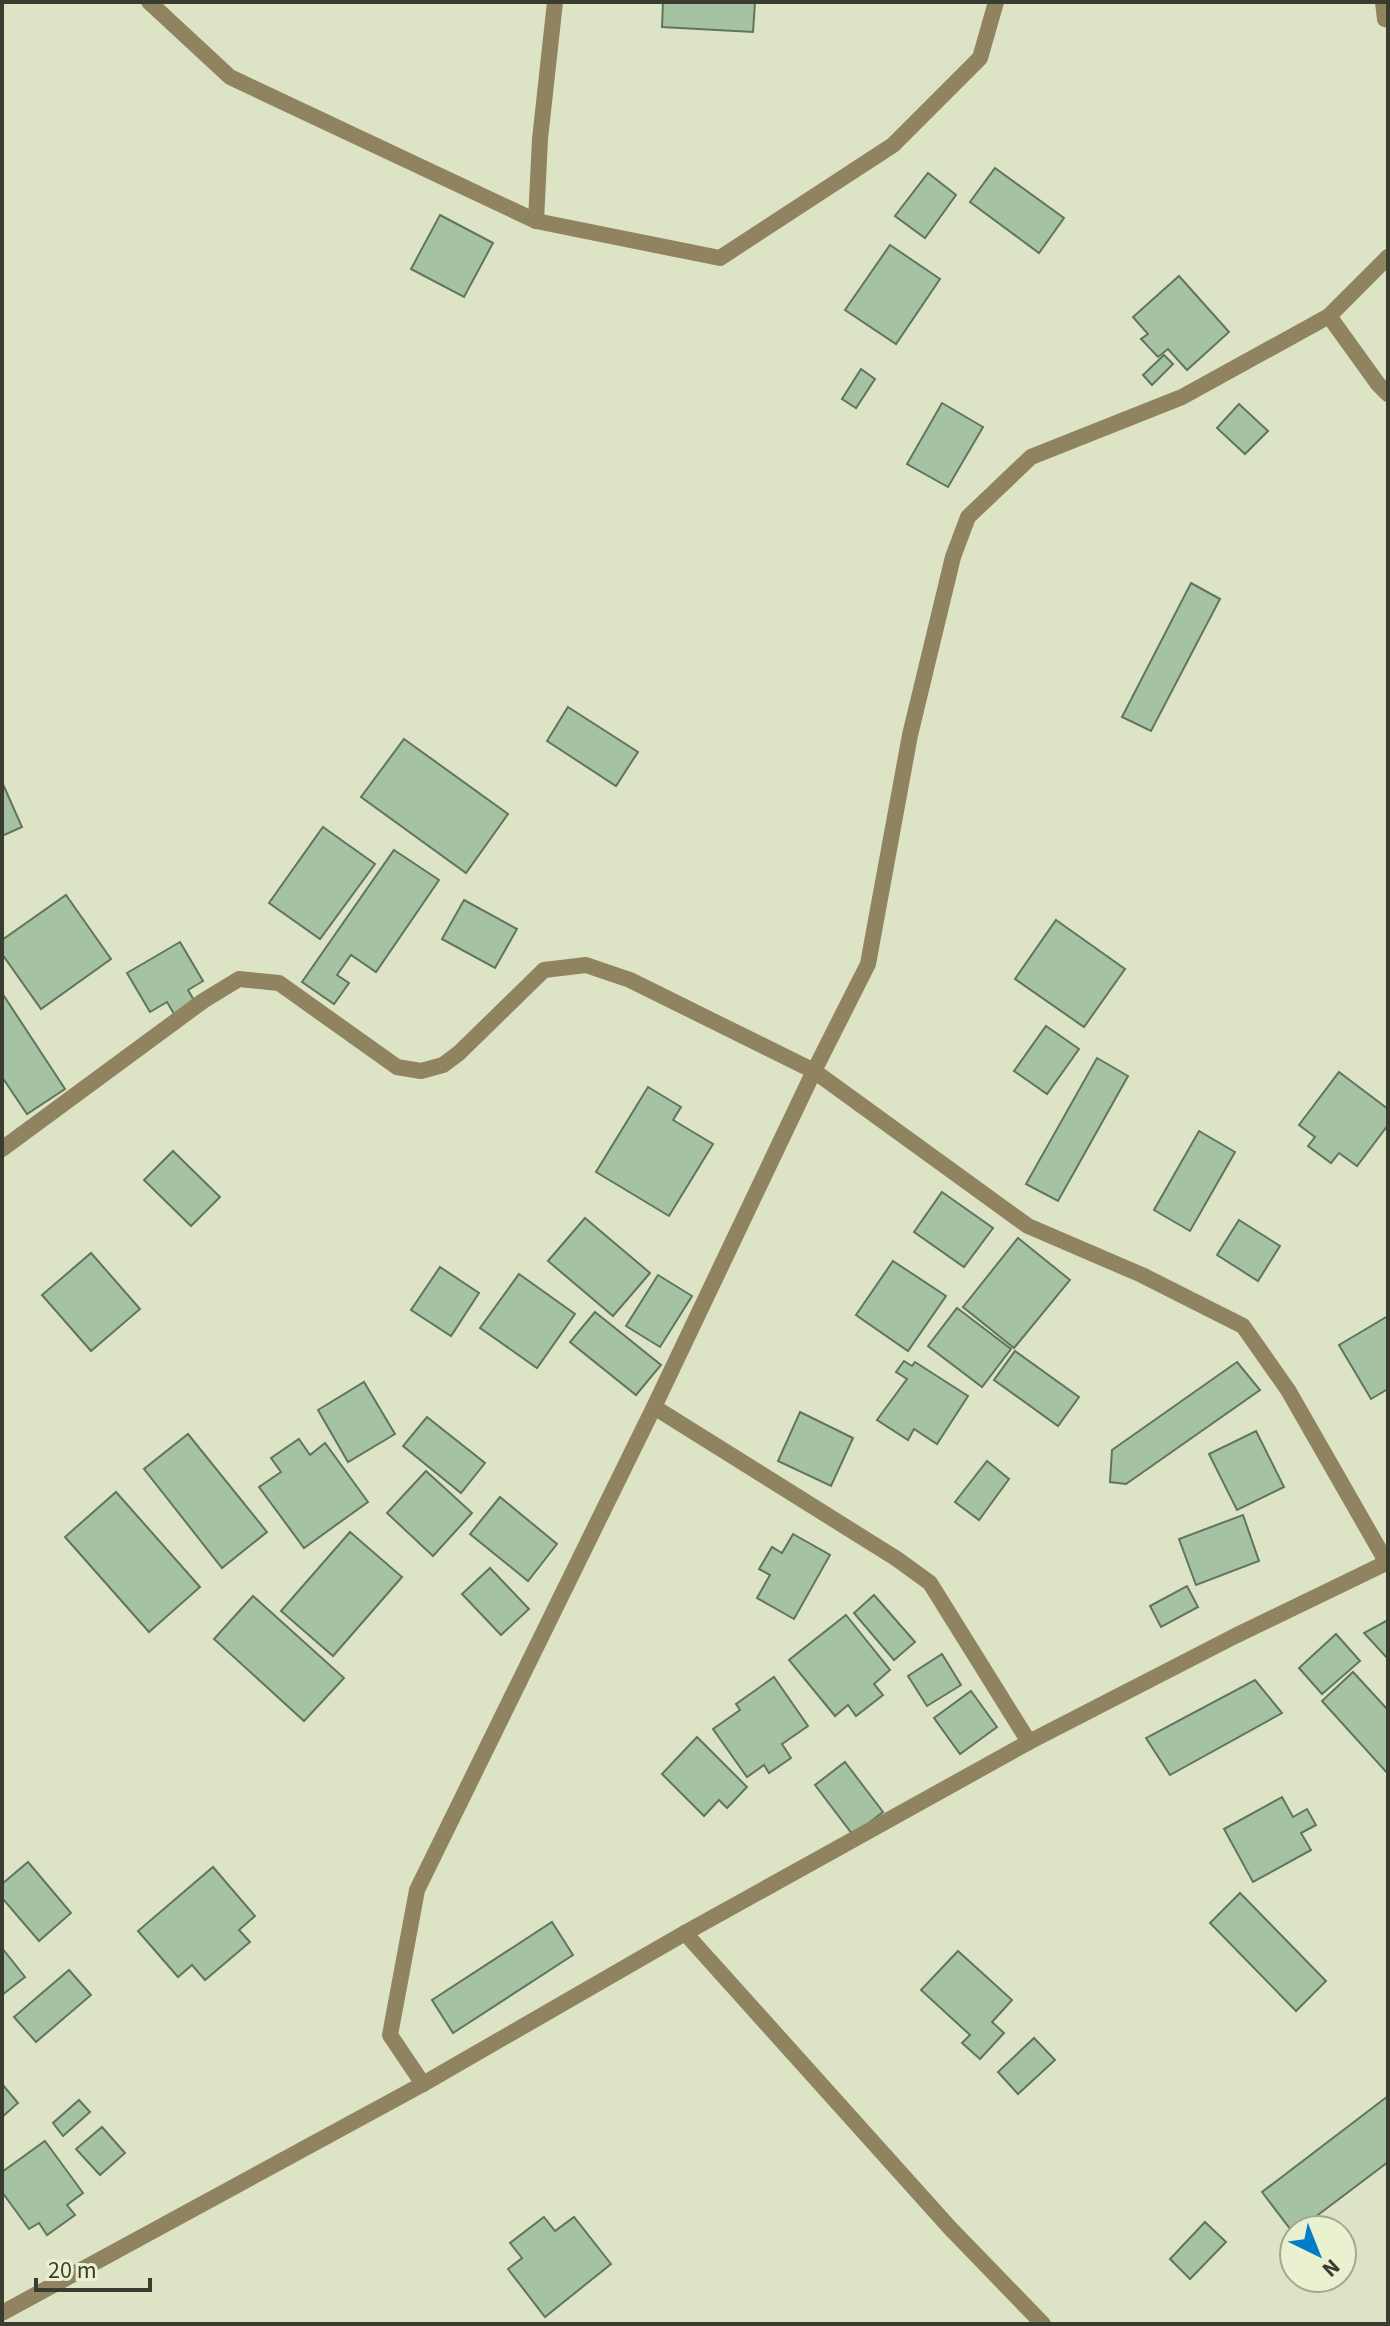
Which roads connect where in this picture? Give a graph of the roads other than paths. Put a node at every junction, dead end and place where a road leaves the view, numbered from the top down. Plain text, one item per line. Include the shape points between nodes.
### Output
1 (149, 2) edge
2 (555, 2) edge
3 (996, 2) edge
4 (1383, 2) edge
5 (1388, 20) edge
6 (536, 221) junction
7 (1388, 257) edge
8 (1329, 316) junction
9 (1388, 394) edge
10 (814, 1071) junction
11 (2, 1149) edge
12 (654, 1407) junction
13 (1388, 1563) edge
14 (1029, 1742) junction
15 (685, 1933) junction
16 (423, 2084) junction
17 (2, 2313) edge
18 (1043, 2324) edge

1 - 6 street via 230,77
2 - 6 street
3 - 6 street via 980,58 893,145 720,258
4 - 5 street
7 - 8 street
8 - 9 street
8 - 10 street via 1182,397 1031,457 968,517 953,557 910,735 868,964
10 - 11 street via 630,980 586,965 544,970 459,1053 421,1071 397,1067 279,983 239,979
10 - 12 street
10 - 13 street via 1028,1226 1243,1326 1288,1390
12 - 14 street via 930,1583
12 - 16 street via 417,1890 390,2035
13 - 14 street
14 - 15 street
15 - 16 street
15 - 18 street
16 - 17 street

